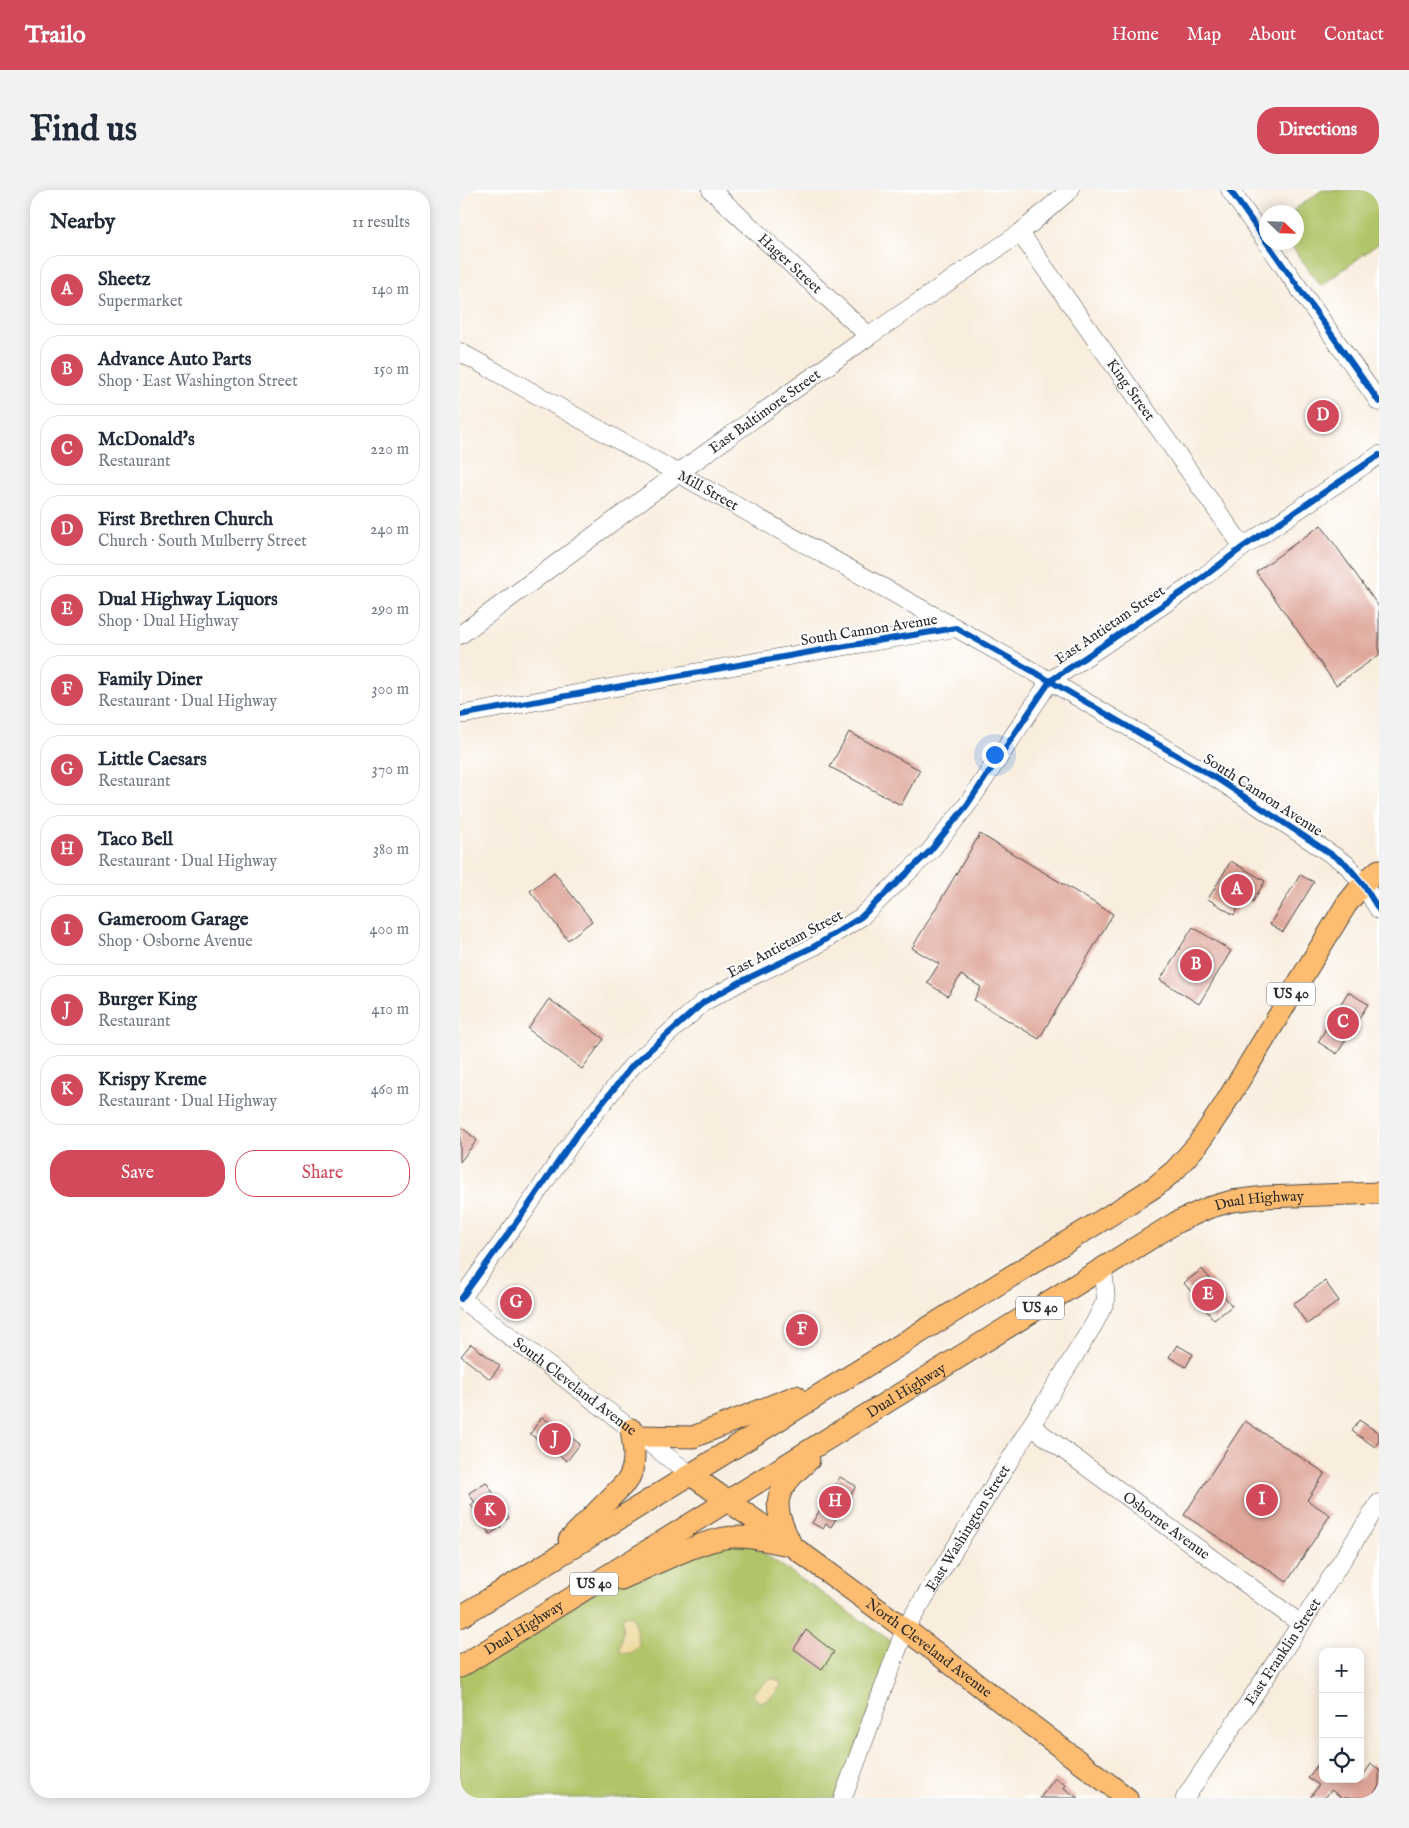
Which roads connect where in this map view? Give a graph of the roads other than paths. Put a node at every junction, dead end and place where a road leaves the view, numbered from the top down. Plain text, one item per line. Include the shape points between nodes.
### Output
1 (711, 190) edge
2 (1070, 190) edge
3 (1230, 190) edge
4 (1020, 233) junction
5 (869, 336) junction
6 (460, 352) edge
7 (1379, 402) edge
8 (1379, 455) edge
9 (677, 474) junction
10 (1243, 547) junction
11 (956, 628) junction
12 (460, 635) edge
13 (1050, 681) junction
14 (460, 715) edge
15 (1379, 870) edge
16 (1363, 884) junction
17 (1379, 910) edge
18 (1379, 1193) edge
19 (1103, 1269) junction
20 (460, 1298) edge
21 (874, 1360) junction
22 (1031, 1426) junction
23 (842, 1430) junction
24 (636, 1432) junction
25 (691, 1475) junction
26 (727, 1500) junction
27 (1379, 1503) edge
28 (792, 1546) junction
29 (545, 1565) junction
30 (555, 1608) junction
31 (460, 1617) edge
32 (1301, 1624) junction
33 (905, 1629) junction
34 (460, 1667) edge
35 (843, 1798) edge
36 (1127, 1798) edge
37 (1185, 1798) edge

1 - 5 street, Hager Street
2 - 4 street, East Baltimore Street
3 - 7 street
4 - 5 street, East Baltimore Street
4 - 10 street, King Street
5 - 9 street, East Baltimore Street
6 - 9 street, Mill Street
8 - 10 street, East Antietam Street
9 - 11 street, Mill Street
9 - 12 street, East Baltimore Street
10 - 13 street, East Antietam Street
11 - 13 street, South Cannon Avenue
11 - 14 street, South Cannon Avenue
13 - 16 street, South Cannon Avenue via 1227,786 1346,864
13 - 20 street, East Antietam Street via 967,805 930,851 861,917 815,946 704,1002 633,1065 576,1136
15 - 16 main road, US 40
16 - 17 street, South Cannon Avenue
16 - 21 main road, US 40 via 1346,905 1222,1108 1198,1144 1175,1170 1120,1209
18 - 19 main road, Dual Highway / US 40 via 1232,1201 1177,1222
19 - 22 street, East Washington Street via 1106,1300
19 - 23 main road, Dual Highway / US 40
20 - 24 street, South Cleveland Avenue
21 - 24 main road via 781,1403 693,1437
21 - 25 main road, US 40
22 - 32 street, Osborne Avenue
22 - 33 street, East Washington Street
23 - 26 main road, Dual Highway / US 40
23 - 28 main road via 781,1489 778,1512
24 - 25 street, South Cleveland Avenue
24 - 29 main road via 635,1460 628,1480
25 - 26 main road, North Cleveland Avenue
25 - 29 main road, US 40
26 - 28 main road, North Cleveland Avenue
26 - 30 main road, Dual Highway / US 40
27 - 32 street, East Franklin Street
28 - 30 main road via 749,1537 713,1540
28 - 33 main road, North Cleveland Avenue
29 - 31 main road, US 40
30 - 34 main road, Dual Highway / US 40
32 - 37 street, East Franklin Street
33 - 35 street, East Washington Street
33 - 36 main road, North Cleveland Avenue

